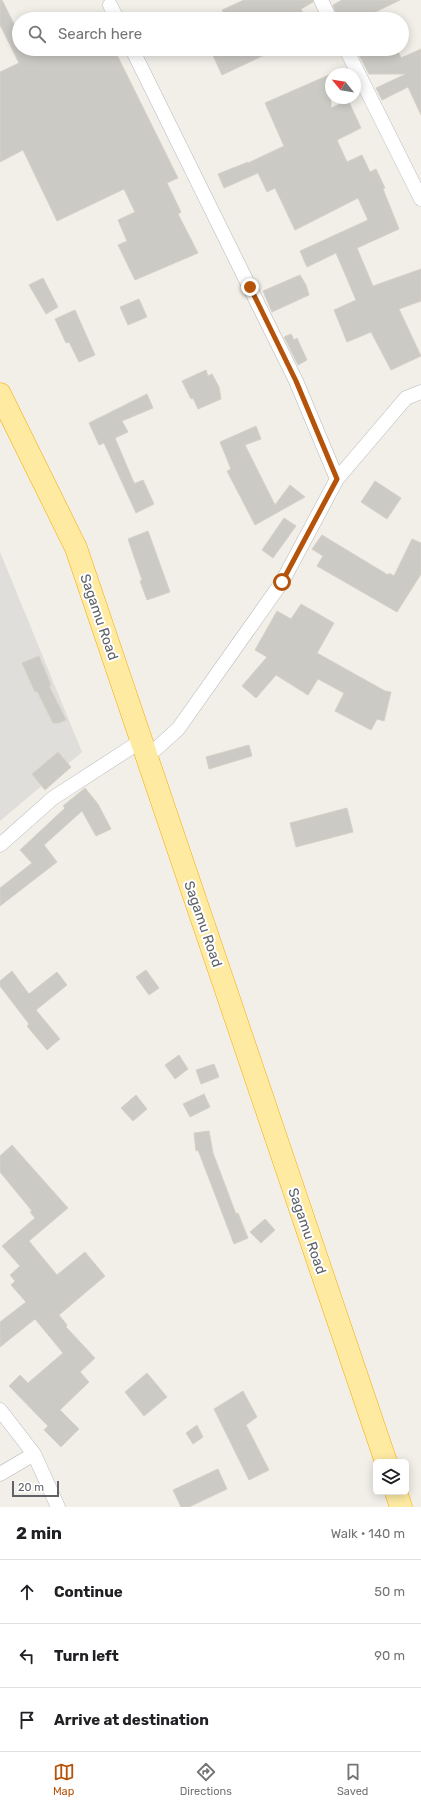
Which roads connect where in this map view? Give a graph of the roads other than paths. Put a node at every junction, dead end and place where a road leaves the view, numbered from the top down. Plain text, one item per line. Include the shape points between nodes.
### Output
1 (321, 0) edge
2 (110, 5) dead end
3 (114, 12) edge
4 (327, 12) edge
5 (135, 56) edge
6 (350, 56) edge
7 (421, 199) edge
8 (421, 392) edge
9 (0, 394) edge
10 (337, 479) junction
11 (144, 749) junction
12 (0, 845) edge
13 (0, 1410) edge
14 (34, 1454) junction
15 (385, 1459) edge
16 (0, 1474) edge
17 (397, 1495) edge
18 (58, 1507) edge
19 (401, 1507) edge

1 - 4 street
2 - 3 street
5 - 10 street via 296,381
6 - 7 street
8 - 10 street via 406,398
9 - 11 highway, Sagamu Road via 76,548
10 - 11 street via 282,582 178,729
11 - 12 street via 53,798
11 - 15 highway, Sagamu Road
13 - 14 street
14 - 16 street
14 - 18 street
17 - 19 highway

